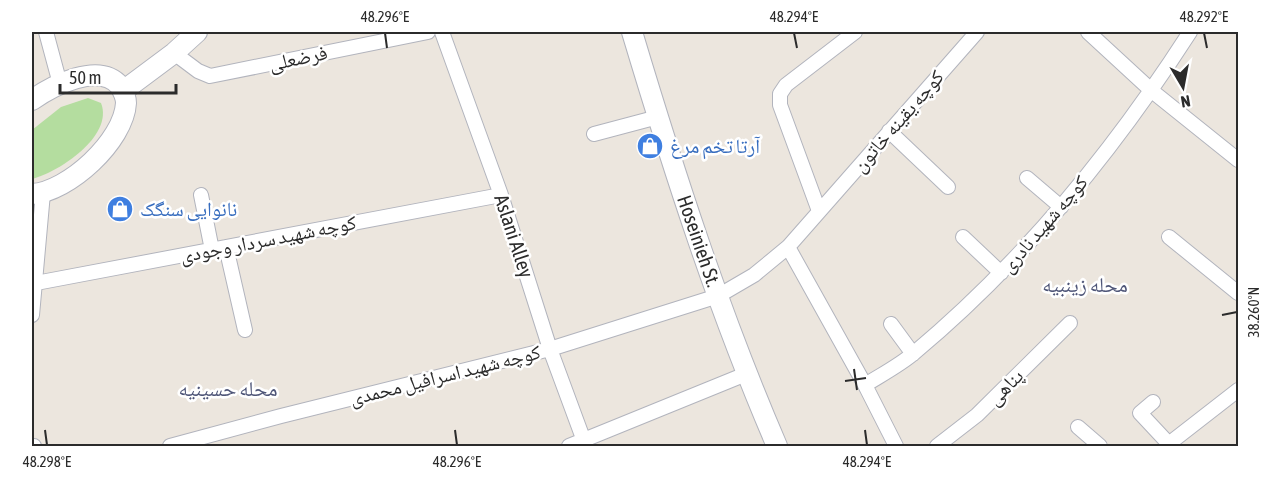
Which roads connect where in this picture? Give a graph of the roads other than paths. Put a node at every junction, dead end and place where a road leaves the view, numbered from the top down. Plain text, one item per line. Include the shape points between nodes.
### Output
1 (46, 32) edge
2 (197, 32) edge
3 (428, 32) edge
4 (442, 32) edge
5 (632, 32) edge
6 (855, 32) edge
7 (977, 32) edge
8 (1088, 32) edge
9 (1190, 32) edge
10 (174, 53) junction
11 (60, 84) junction
12 (123, 91) junction
13 (1152, 91) junction
14 (32, 100) edge
15 (658, 117) junction
16 (889, 131) junction
17 (594, 134) dead end
18 (1239, 160) edge
19 (1027, 178) dead end
20 (948, 187) dead end
21 (38, 194) edge
22 (201, 195) dead end
23 (501, 195) junction
24 (1061, 207) junction
25 (819, 211) junction
26 (963, 237) dead end
27 (1168, 237) dead end
28 (788, 247) junction
29 (219, 248) junction
30 (1001, 273) junction
31 (36, 283) junction
32 (1239, 293) edge
33 (718, 296) junction
34 (32, 315) edge
35 (1070, 323) dead end
36 (891, 324) dead end
37 (244, 330) dead end
38 (550, 349) junction
39 (913, 354) junction
40 (746, 374) junction
41 (865, 385) junction
42 (1239, 390) edge
43 (1153, 402) dead end
44 (1078, 427) dead end
45 (584, 441) junction
46 (1167, 445) edge
47 (170, 447) edge
48 (569, 447) edge
49 (777, 447) edge
50 (896, 447) edge
51 (937, 447) edge
52 (1100, 447) edge

1 - 11 street
2 - 10 street
3 - 10 street, فرضعلی via 210,76
4 - 23 street, Aslani Alley
5 - 15 street, Hoseinieh St.
6 - 25 street via 786,85 780,94 780,105
7 - 16 street, کوچه یقینه خاتون
8 - 13 street
9 - 13 street, کوچه شهید نادری
10 - 12 street
11 - 12 street via 100,76 113,80
11 - 14 street
12 - 21 street via 126,103 112,138 75,176
13 - 18 street
13 - 24 street, کوچه شهید نادری
15 - 17 street
15 - 33 street, Hoseinieh St.
16 - 20 street
16 - 25 street, کوچه یقینه خاتون
19 - 24 street
21 - 31 street
22 - 29 street
23 - 29 street, کوچه شهید سردار وجودی
23 - 38 street, Aslani Alley
24 - 30 street, کوچه شهید نادری
25 - 28 street, کوچه یقینه خاتون
26 - 30 street
27 - 32 street
28 - 33 street, کوچه یقینه خاتون via 754,275
28 - 41 street
29 - 31 street, کوچه شهید سردار وجودی
29 - 37 street
30 - 39 street, کوچه شهید نادری
31 - 34 street
33 - 38 street, کوچه شهید اسرافیل محمدی
33 - 40 street, Hoseinieh St.
35 - 51 street, پناهی via 977,415
36 - 39 street
38 - 45 street, Aslani Alley
38 - 47 street, کوچه شهید اسرافیل محمدی
39 - 41 street, کوچه شهید نادری
40 - 45 street
40 - 49 street, Hoseinieh St.
41 - 50 street
42 - 46 street
43 - 46 street via 1140,413
44 - 52 street
45 - 48 street

